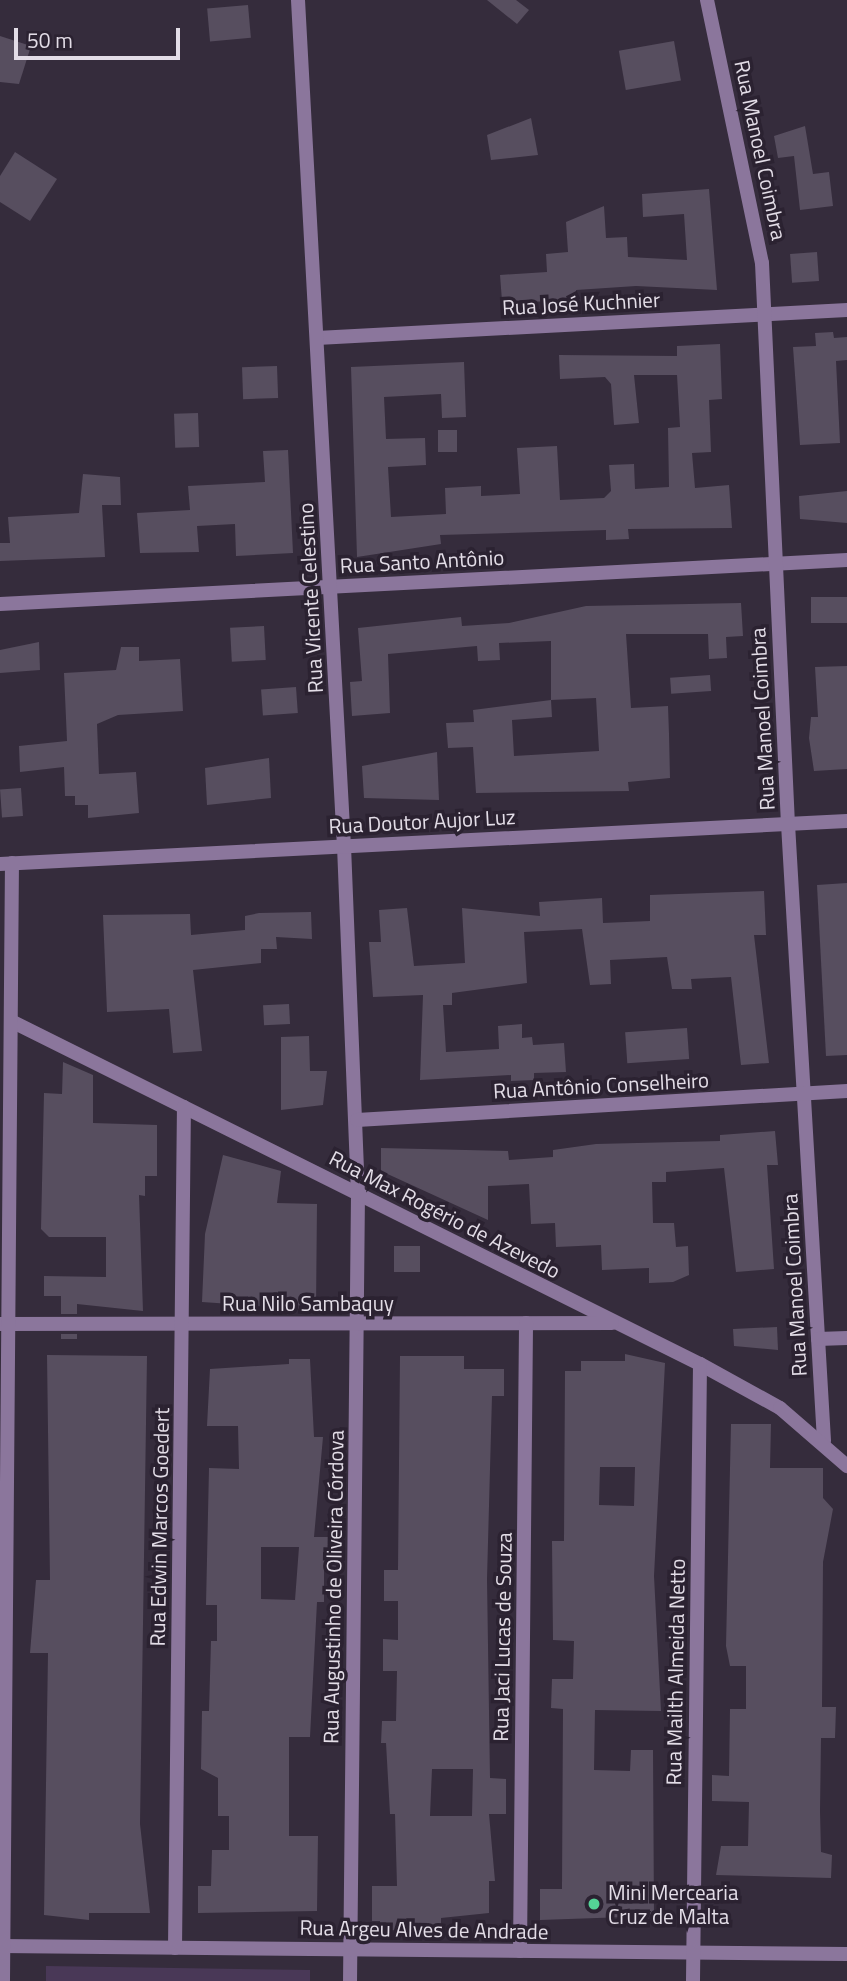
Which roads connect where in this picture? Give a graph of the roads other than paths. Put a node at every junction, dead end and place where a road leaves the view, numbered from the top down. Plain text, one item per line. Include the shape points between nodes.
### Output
1 (298, 0) edge
2 (707, 0) edge
3 (847, 310) edge
4 (765, 314) junction
5 (317, 338) junction
6 (847, 560) edge
7 (776, 563) junction
8 (330, 587) junction
9 (0, 604) edge
10 (847, 821) edge
11 (788, 824) junction
12 (344, 846) junction
13 (6, 864) edge
14 (11, 1021) junction
15 (847, 1091) edge
16 (804, 1093) junction
17 (184, 1107) junction
18 (357, 1120) junction
19 (358, 1194) junction
20 (526, 1323) junction
21 (617, 1323) junction
22 (4, 1324) edge
23 (182, 1324) junction
24 (357, 1324) junction
25 (847, 1338) edge
26 (818, 1339) junction
27 (700, 1364) junction
28 (824, 1441) junction
29 (847, 1466) edge
30 (2, 1946) edge
31 (175, 1948) junction
32 (351, 1949) junction
33 (520, 1951) junction
34 (693, 1952) junction
35 (847, 1954) edge
36 (3, 1981) edge
37 (350, 1981) edge
38 (693, 1981) edge

1 - 5 street, Rua Vicente Celestino
2 - 4 street, Rua Manoel Coimbra via 755,211
3 - 4 street, Rua José Kuchnier
4 - 5 street, Rua José Kuchnier
4 - 7 street, Rua Manoel Coimbra
5 - 8 street, Rua Vicente Celestino
6 - 7 street, Rua Santo Antônio
7 - 8 street, Rua Santo Antônio
7 - 11 street, Rua Manoel Coimbra
8 - 9 street, Rua Santo Antônio
8 - 12 street, Rua Vicente Celestino
10 - 11 street, Rua Doutor Aujor Luz
11 - 12 street, Rua Doutor Aujor Luz
11 - 16 street, Rua Manoel Coimbra
12 - 13 street, Rua Doutor Aujor Luz
12 - 18 street, Rua Vicente Celestino
13 - 14 street
14 - 17 street, Rua Max Rogério de Azevedo
14 - 22 street
15 - 16 street, Rua Antônio Conselheiro
16 - 18 street, Rua Antônio Conselheiro
16 - 26 street, Rua Manoel Coimbra
17 - 19 street, Rua Max Rogério de Azevedo
17 - 23 street, Rua Edwin Marcos Goedert
18 - 19 street, Rua Vicente Celestino
19 - 21 street, Rua Max Rogério de Azevedo
19 - 24 street, Rua Augustinho de Oliveira Córdova
20 - 21 street, Rua Nilo Sambaquy
20 - 24 street, Rua Nilo Sambaquy
20 - 33 street, Rua Jaci Lucas de Souza
21 - 27 street, Rua Max Rogério de Azevedo
22 - 23 street, Rua Nilo Sambaquy
22 - 30 street
23 - 24 street, Rua Nilo Sambaquy
23 - 31 street, Rua Edwin Marcos Goedert
24 - 32 street, Rua Augustinho de Oliveira Córdova
25 - 26 street
26 - 28 street, Rua Manoel Coimbra
27 - 28 street, Rua Max Rogério de Azevedo via 780,1408
27 - 34 street, Rua Mailth Almeida Netto
28 - 29 street, Rua Max Rogério de Azevedo
30 - 31 street, Rua Argeu Alves de Andrade
30 - 36 street
31 - 32 street, Rua Argeu Alves de Andrade
32 - 33 street, Rua Argeu Alves de Andrade
32 - 37 street, Rua Augustinho de Oliveira Córdova
33 - 34 street, Rua Argeu Alves de Andrade
34 - 35 street, Rua Argeu Alves de Andrade
34 - 38 street, Rua Mailth Almeida Netto

